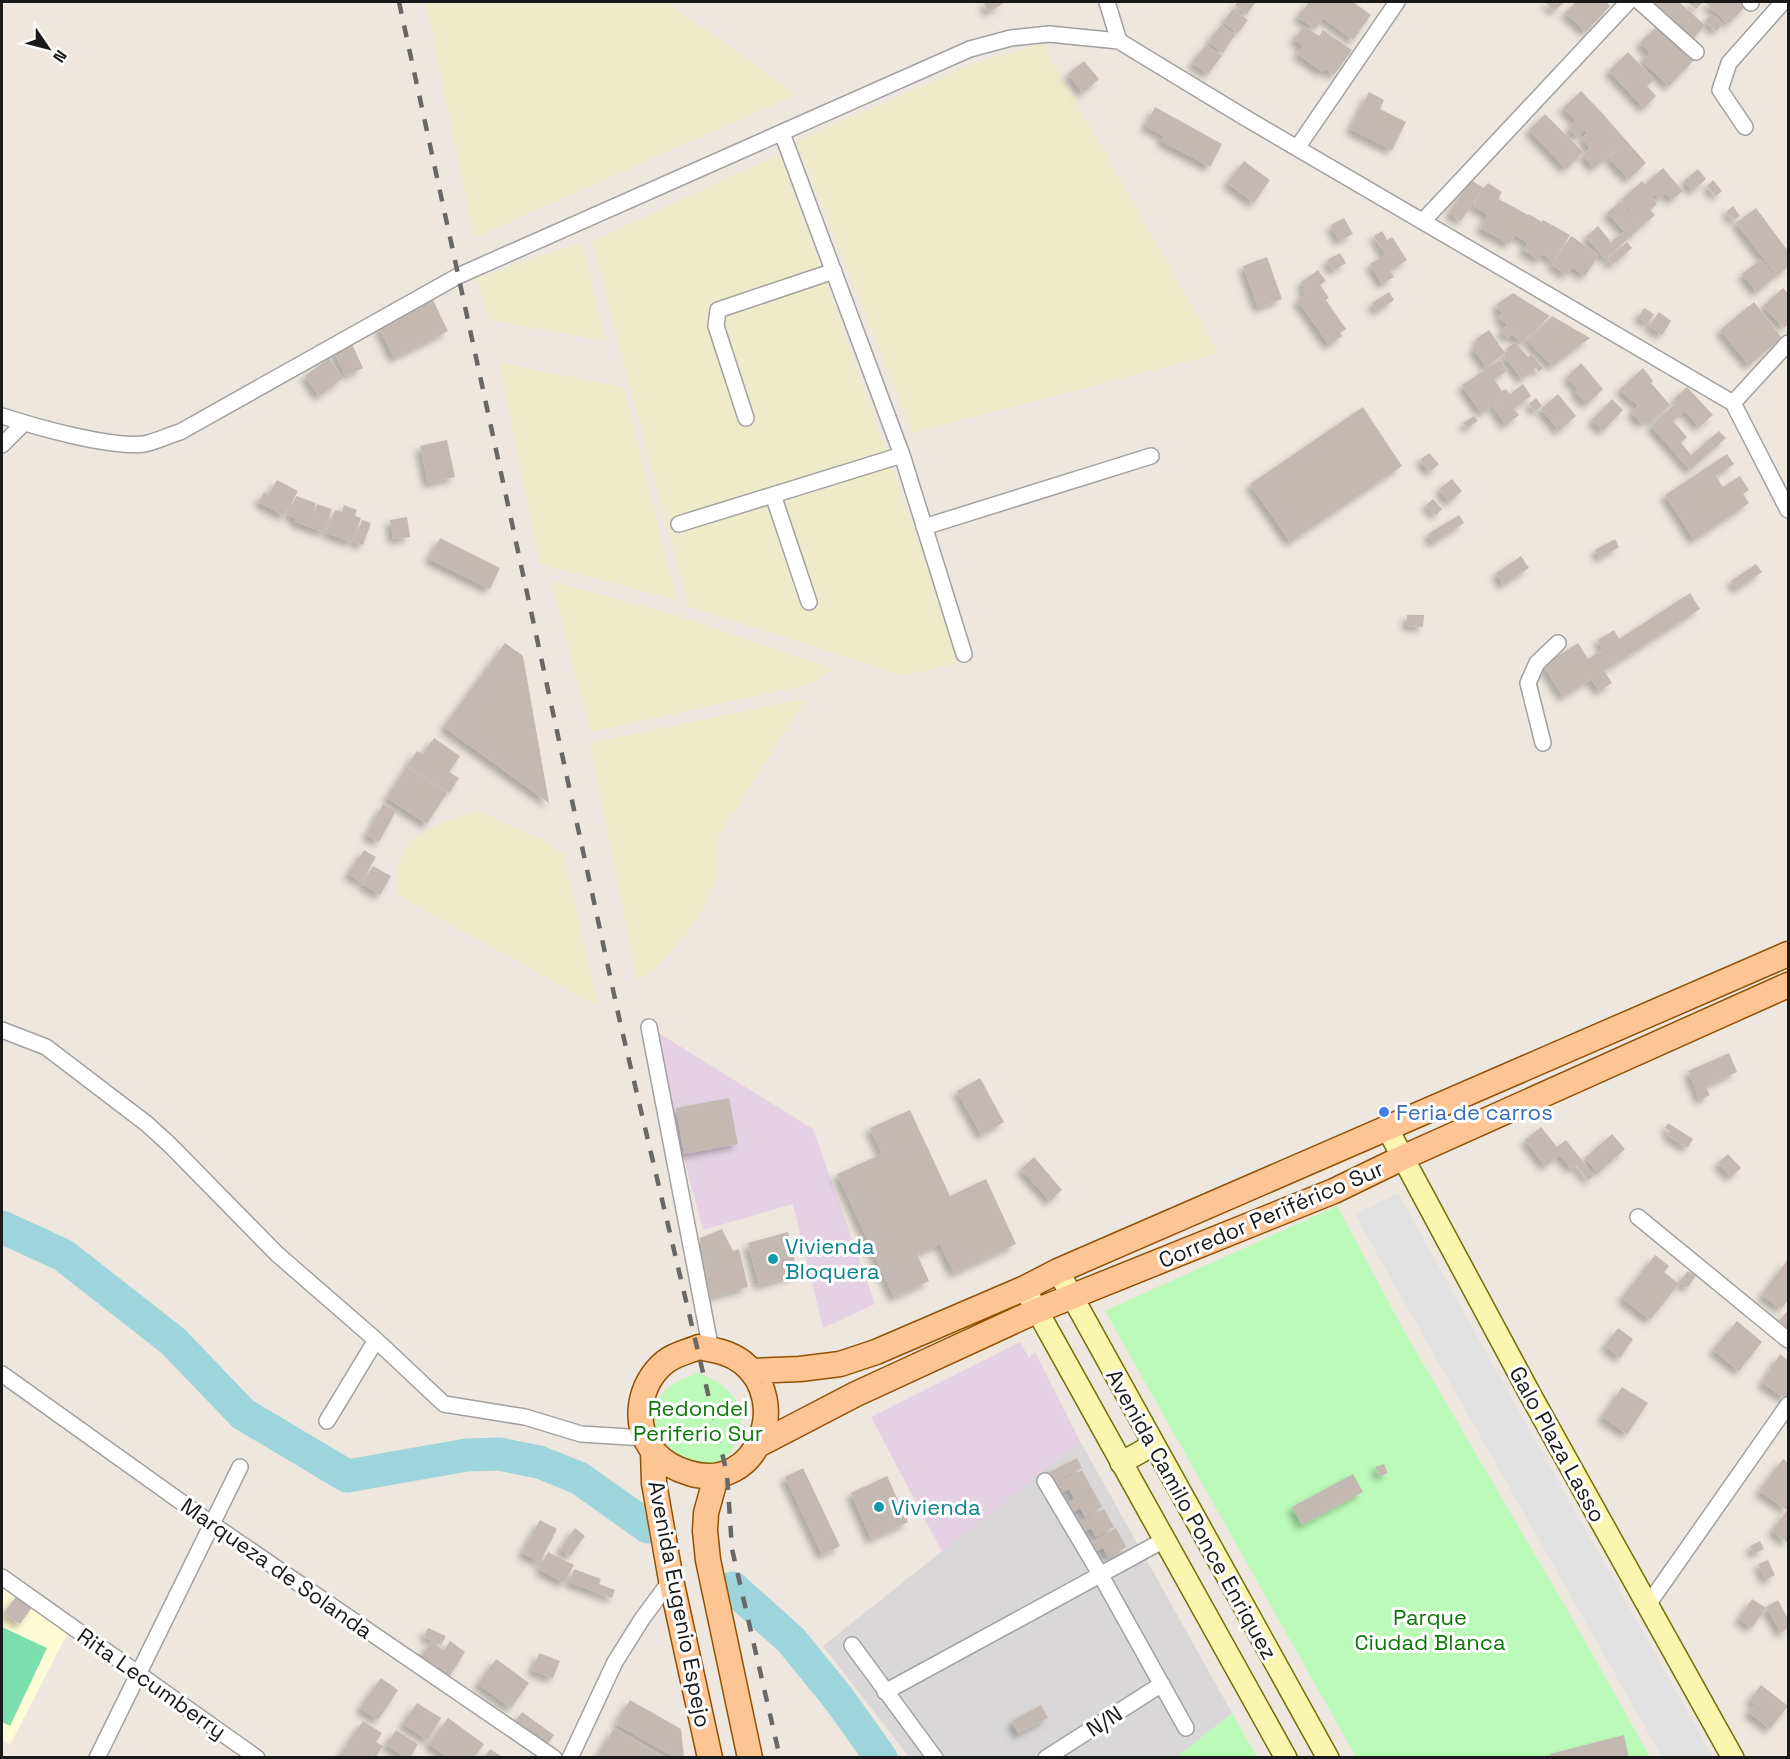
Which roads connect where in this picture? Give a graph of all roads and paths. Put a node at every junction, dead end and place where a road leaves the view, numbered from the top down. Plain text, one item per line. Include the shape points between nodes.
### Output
1 (1107, 2) edge
2 (1397, 2) edge
3 (1628, 2) edge
4 (1640, 2) edge
5 (1783, 2) edge
6 (1119, 41) junction
7 (1696, 52) dead end
8 (1746, 127) dead end
9 (782, 132) junction
10 (1297, 148) junction
11 (1423, 221) junction
12 (834, 271) junction
13 (1788, 343) edge
14 (1733, 403) junction
15 (2, 416) edge
16 (746, 417) dead end
17 (24, 423) junction
18 (2, 445) edge
19 (902, 455) junction
20 (1151, 456) dead end
21 (772, 495) junction
22 (1788, 510) edge
23 (679, 524) dead end
24 (924, 527) junction
25 (809, 602) dead end
26 (1558, 643) dead end
27 (964, 654) dead end
28 (1543, 743) dead end
29 (1788, 954) edge
30 (1788, 985) edge
31 (649, 1027) dead end
32 (2, 1030) edge
33 (1388, 1128) junction
34 (1402, 1158) junction
35 (1638, 1217) dead end
36 (1058, 1271) junction
37 (1025, 1288) junction
38 (1072, 1296) junction
39 (1036, 1311) junction
40 (376, 1340) junction
41 (1788, 1341) edge
42 (711, 1350) junction
43 (751, 1371) junction
44 (2, 1374) edge
45 (1788, 1405) edge
46 (327, 1421) dead end
47 (649, 1444) junction
48 (1154, 1445) junction
49 (756, 1446) junction
50 (1121, 1462) junction
51 (240, 1467) dead end
52 (716, 1477) junction
53 (1045, 1481) dead end
54 (212, 1524) junction
55 (1164, 1540) junction
56 (1100, 1574) junction
57 (2, 1576) edge
58 (671, 1580) junction
59 (1647, 1606) junction
60 (852, 1645) dead end
61 (138, 1674) junction
62 (1162, 1684) junction
63 (885, 1692) junction
64 (1186, 1728) dead end
65 (97, 1758) edge
66 (257, 1758) edge
67 (554, 1758) edge
68 (570, 1758) edge
69 (710, 1758) edge
70 (750, 1758) edge
71 (935, 1758) edge
72 (1046, 1758) edge
73 (1286, 1758) edge
74 (1328, 1758) edge
75 (1733, 1758) edge

1 - 6 street
2 - 10 street
3 - 11 street
4 - 7 street
5 - 8 street via 1729,63 1720,90
6 - 9 street via 1049,34 1011,38 970,49
6 - 10 street
9 - 12 street
9 - 17 street via 458,276 180,432 144,444 106,442
10 - 11 street
11 - 14 street
12 - 16 street via 718,310 716,326
12 - 19 street
13 - 14 street
14 - 22 street
15 - 17 street
17 - 18 street
19 - 21 street
19 - 24 street
20 - 24 street
21 - 23 street
21 - 25 street
24 - 27 street
26 - 28 street via 1537,663 1528,683
29 - 33 main road, Corredor Periférico Sur
30 - 34 main road, Corredor Periférico Sur
31 - 42 street
32 - 40 street via 46,1047 147,1124 277,1254
33 - 34 main road, Galo Plaza Lasso
33 - 36 main road, Corredor Periférico Sur
34 - 38 main road, Corredor Periférico Sur via 1334,1191
34 - 59 main road, Galo Plaza Lasso
35 - 41 street
36 - 37 main road, Corredor Periférico Sur
36 - 38 main road, Avenida Camilo Ponce Enriquez
37 - 39 main road, Avenida Camilo Ponce Enriquez
37 - 43 main road, Corredor Periférico Sur via 840,1364
38 - 39 main road, Corredor Periférico Sur
38 - 48 main road, Avenida Camilo Ponce Enriquez
39 - 49 main road, Corredor Periférico Sur via 856,1394
39 - 50 main road, Avenida Camilo Ponce Enriquez
40 - 46 street
40 - 47 street via 444,1404 525,1418 581,1434
42 - 43 main road via 730,1355
42 - 47 main road via 699,1347 679,1354 666,1361 648,1383 640,1410
43 - 49 main road via 764,1394 766,1407 763,1433
44 - 54 street, Marqueza de Solanda
45 - 59 street
47 - 52 main road via 677,1470 703,1478
47 - 58 main road, Avenida Eugenio Espejo
48 - 50 main road
48 - 74 main road, Avenida Camilo Ponce Enriquez
49 - 52 main road via 747,1461
50 - 55 main road, Avenida Camilo Ponce Enriquez
51 - 54 street
52 - 70 main road, Avenida Eugenio Espejo via 706,1514 708,1560
53 - 56 street
54 - 61 street
54 - 67 street, Marqueza de Solanda
55 - 56 street
55 - 73 main road, Avenida Camilo Ponce Enriquez
56 - 62 street
56 - 63 street
57 - 61 street, Rita Lecumberry
58 - 68 street via 615,1662
58 - 69 main road, Avenida Eugenio Espejo
59 - 75 main road, Galo Plaza Lasso
60 - 63 street
61 - 65 street
61 - 66 street, Rita Lecumberry
62 - 64 street
62 - 72 street, N/N
63 - 71 street

